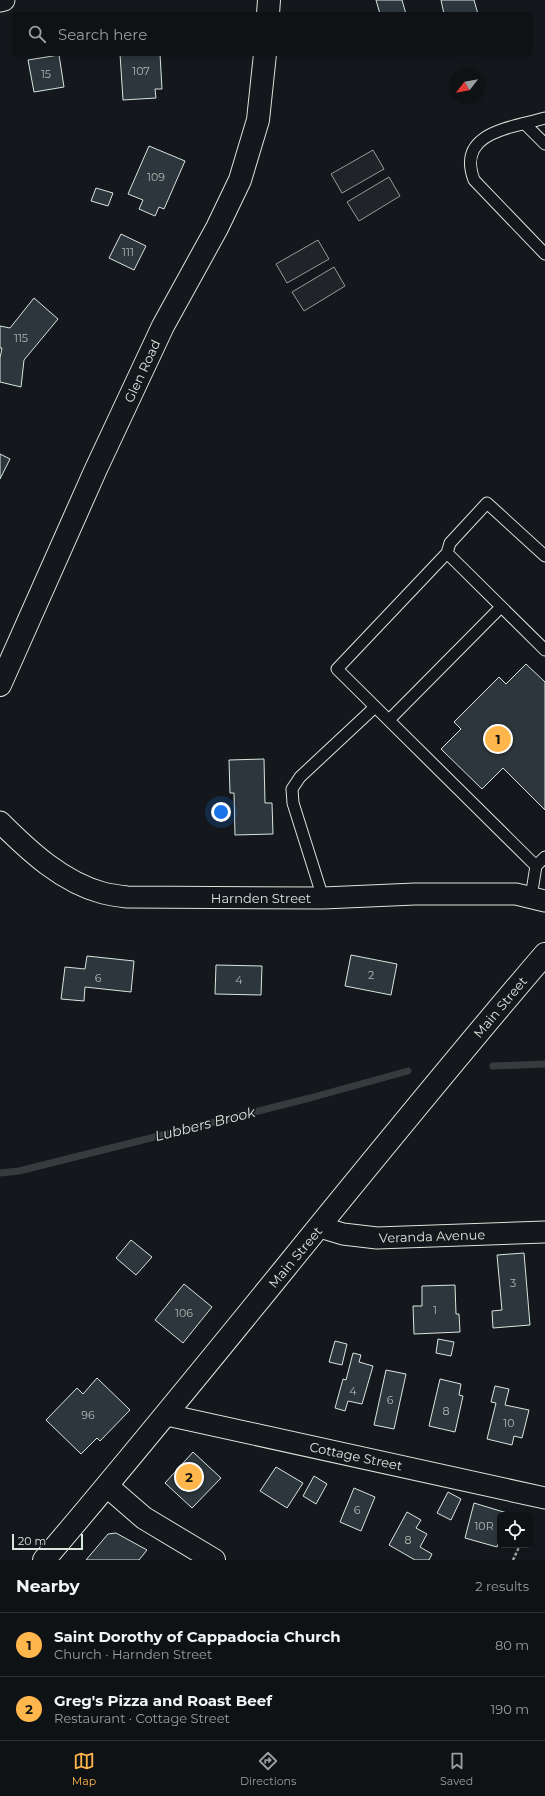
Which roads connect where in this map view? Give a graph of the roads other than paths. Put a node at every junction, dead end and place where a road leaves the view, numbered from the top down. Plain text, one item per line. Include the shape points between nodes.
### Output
1 (4, 0) edge
2 (269, 0) edge
3 (0, 1) edge
4 (268, 12) edge
5 (265, 56) edge
6 (545, 118) edge
7 (525, 124) junction
8 (545, 144) edge
9 (545, 254) edge
10 (447, 553) junction
11 (545, 556) edge
12 (501, 607) junction
13 (545, 650) edge
14 (0, 685) edge
15 (375, 707) junction
16 (389, 720) junction
17 (0, 822) edge
18 (545, 857) edge
19 (536, 866) junction
20 (323, 898) junction
21 (538, 899) edge
22 (545, 954) edge
23 (320, 1227) junction
24 (545, 1232) edge
25 (167, 1415) junction
26 (107, 1486) junction
27 (545, 1498) edge
28 (44, 1560) edge
29 (214, 1560) edge

1 - 3 street
2 - 4 street
5 - 14 street, Glen Road via 258,120 240,180 156,341 48,574
6 - 7 lane
7 - 8 lane
7 - 9 lane via 487,135 474,147 470,157 470,168 474,180
10 - 11 lane via 450,542 487,503
10 - 12 lane
10 - 15 lane via 337,669
12 - 13 lane
12 - 16 lane
15 - 16 lane
15 - 20 lane via 300,777 292,789 293,803
16 - 19 lane
17 - 20 street, Harnden Street via 22,845 44,862 81,885 103,893 127,897
18 - 19 lane
19 - 21 lane
20 - 21 street, Harnden Street via 516,894
22 - 23 street, Main Street via 436,1083
23 - 24 street, Veranda Avenue via 371,1238
23 - 25 street, Main Street
25 - 26 street, Main Street
25 - 27 street, Cottage Street
26 - 28 street, Main Street
26 - 29 street via 144,1518

